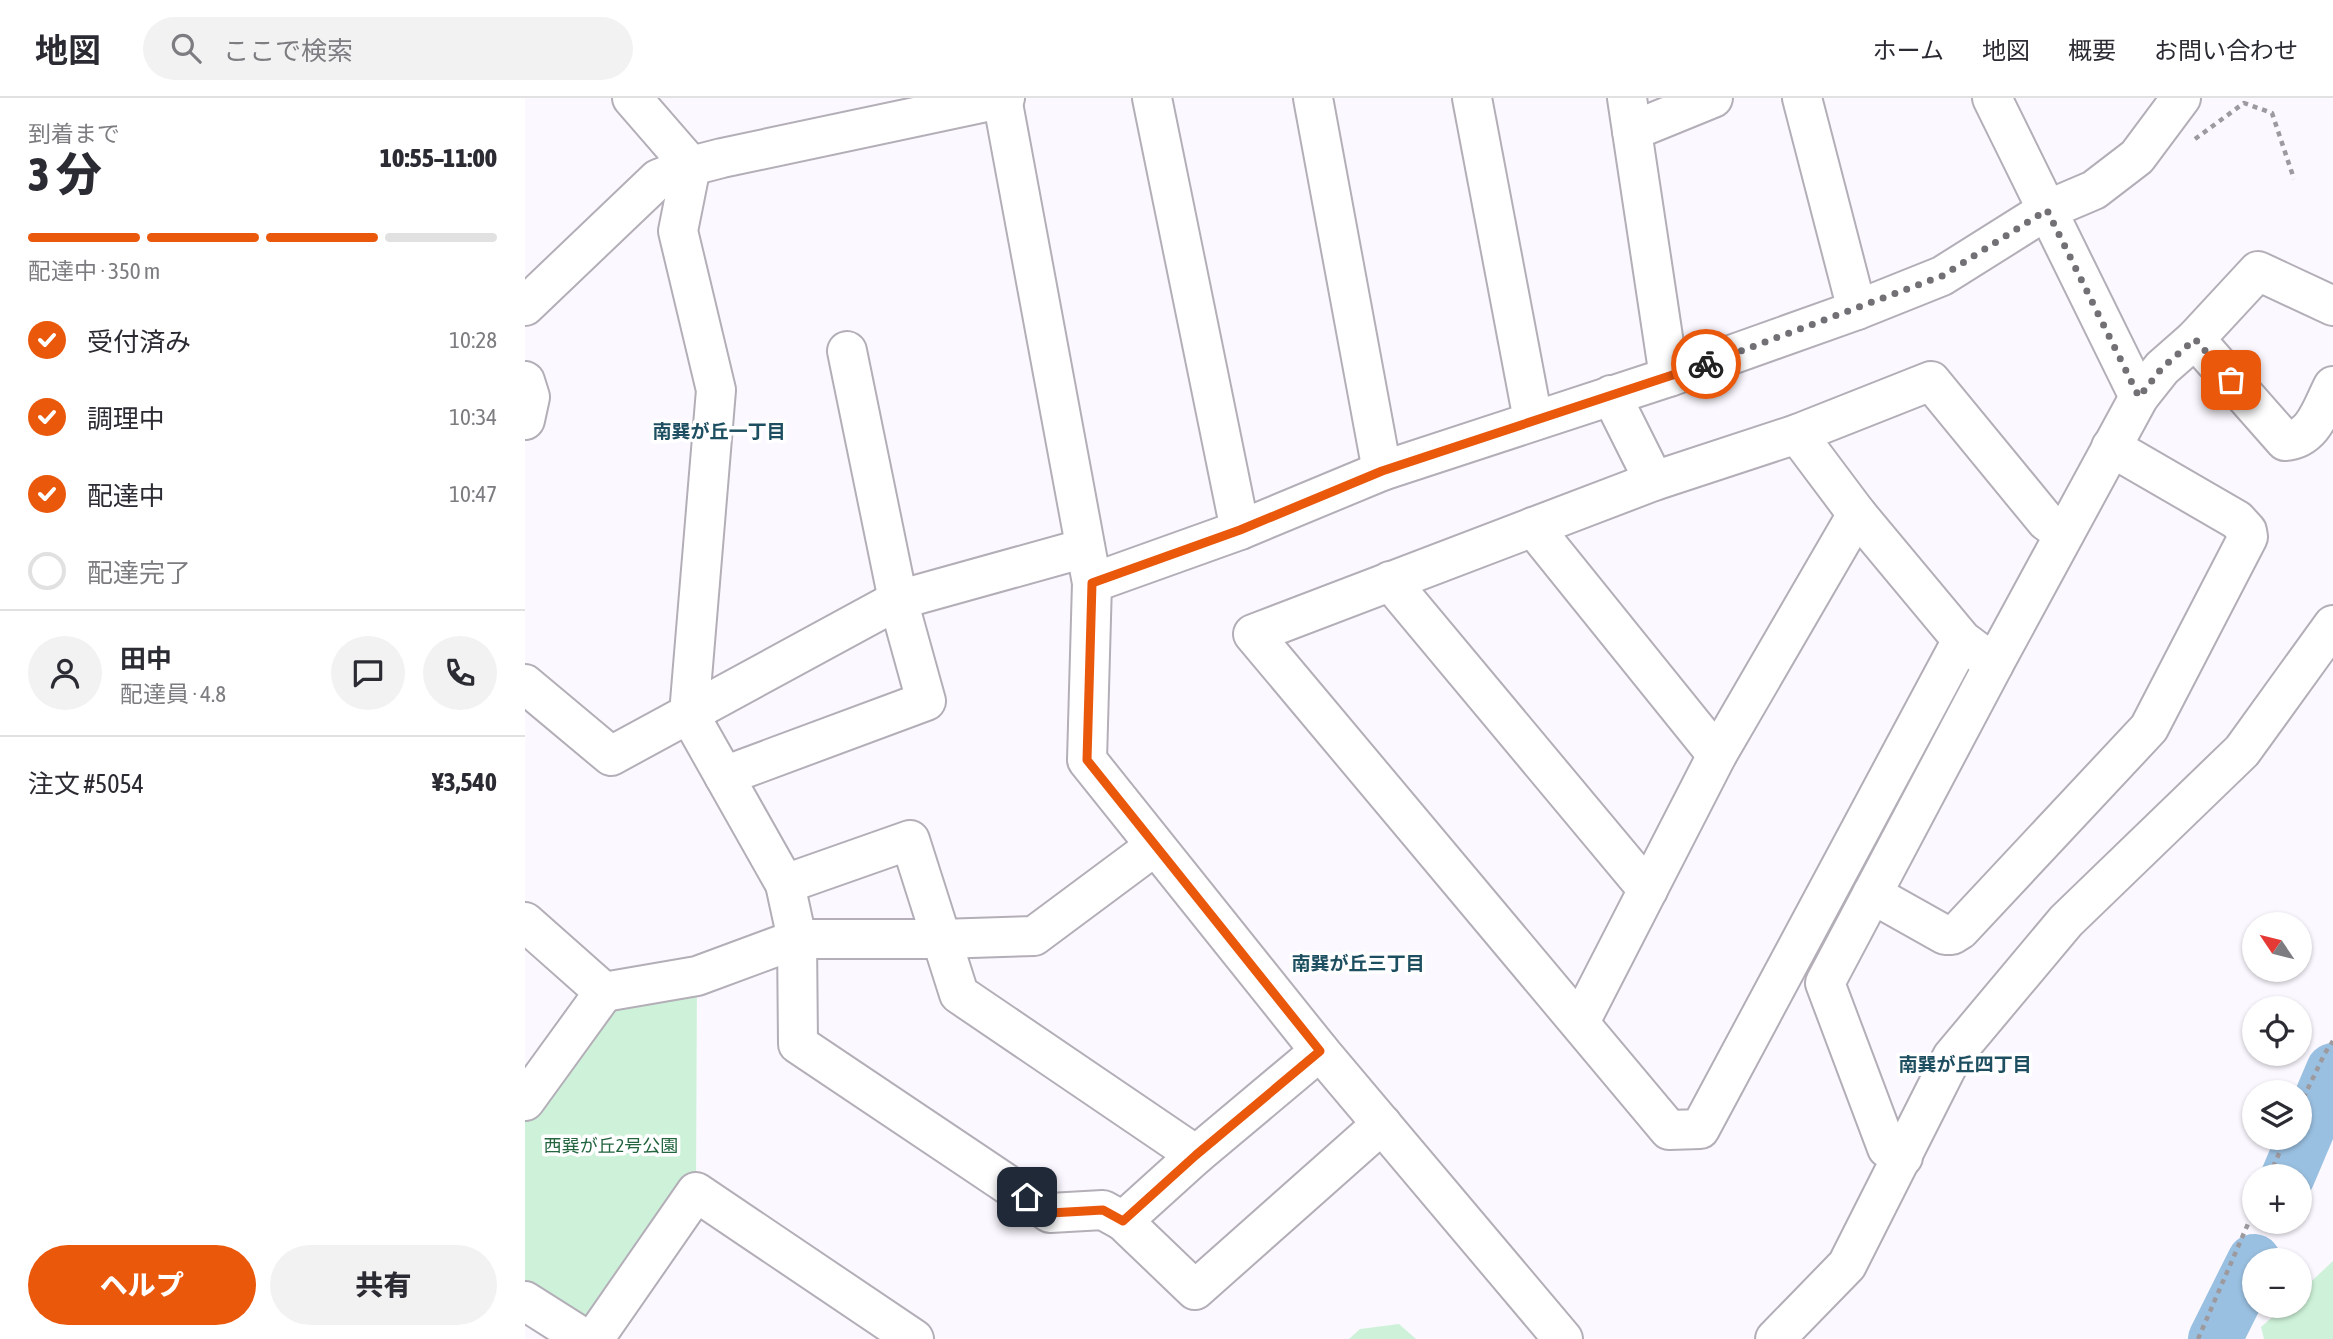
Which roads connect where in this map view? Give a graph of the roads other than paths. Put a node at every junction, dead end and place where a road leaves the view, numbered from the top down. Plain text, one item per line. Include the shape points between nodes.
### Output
1 (632, 98) edge
2 (1003, 98) edge
3 (1152, 98) edge
4 (1313, 98) edge
5 (1472, 98) edge
6 (1713, 98) edge
7 (1802, 98) edge
8 (1992, 98) edge
9 (2181, 98) edge
10 (861, 113) edge
11 (1629, 115) edge
12 (691, 166) junction
13 (2047, 210) junction
14 (525, 306) edge
15 (2333, 306) edge
16 (1857, 310) junction
17 (2195, 339) junction
18 (847, 351) dead end
19 (1669, 377) junction
20 (525, 382) edge
21 (2333, 386) edge
22 (1611, 395) junction
23 (2139, 397) junction
24 (525, 419) edge
25 (1533, 420) junction
26 (1797, 434) junction
27 (2111, 447) junction
28 (1382, 471) junction
29 (1654, 481) junction
30 (1857, 514) junction
31 (1533, 527) junction
32 (1240, 530) junction
33 (2064, 534) junction
34 (1088, 565) junction
35 (1390, 581) junction
36 (898, 600) junction
37 (2333, 625) edge
38 (1962, 640) junction
39 (1994, 664) junction
40 (525, 684) edge
41 (689, 713) junction
42 (1717, 755) junction
43 (724, 776) junction
44 (1155, 846) junction
45 (785, 884) junction
46 (1648, 890) junction
47 (1872, 894) junction
48 (525, 922) edge
49 (797, 939) junction
50 (940, 939) junction
51 (604, 992) junction
52 (1580, 1022) junction
53 (1320, 1051) junction
54 (525, 1101) edge
55 (1382, 1124) junction
56 (1196, 1155) junction
57 (1903, 1157) junction
58 (1123, 1221) junction
59 (525, 1301) edge
60 (585, 1339) edge
61 (594, 1339) edge
62 (914, 1339) edge
63 (1563, 1339) edge
64 (1775, 1339) edge

1 - 12 street
2 - 10 street
2 - 34 street
3 - 32 street
4 - 28 street
5 - 25 street
6 - 11 street
7 - 16 street
8 - 13 street
9 - 13 street via 2137,157 2094,190
10 - 12 street
11 - 19 street
12 - 14 street via 659,179
12 - 41 street via 678,231 716,390
13 - 16 street via 1942,276
13 - 23 street
15 - 17 street via 2258,271
16 - 19 street
17 - 21 street via 2285,441 2297,440 2311,430
17 - 23 street via 2162,368
18 - 36 street
19 - 22 street
20 - 24 street via 530,397
22 - 25 street
22 - 29 street
23 - 27 street
25 - 28 street
26 - 29 street
26 - 30 street
26 - 33 street via 1931,381 2046,521
27 - 33 street
27 - 47 street via 2237,520 2248,531 2149,728 1952,935
28 - 32 street
29 - 31 street
30 - 38 street
30 - 42 street
31 - 35 street
31 - 42 street
32 - 34 street
33 - 39 street
34 - 36 street
34 - 44 street via 1087,760
35 - 46 street
35 - 52 street via 1253,634
36 - 41 street
36 - 43 street via 926,701
37 - 57 street via 2242,751 2066,921 1952,1058
38 - 39 street
38 - 52 street via 1700,1129 1669,1130
39 - 47 street
40 - 41 street via 611,757
41 - 43 street
42 - 46 street
43 - 45 street
44 - 50 street via 1034,936
44 - 53 street
45 - 49 street
45 - 50 street via 910,840
46 - 52 street
47 - 57 street via 1825,983 1887,1148
48 - 51 street
49 - 50 street
49 - 51 street via 697,976
49 - 58 street via 798,1045 1050,1213 1103,1210
50 - 56 street via 959,994
51 - 54 street
53 - 55 street
53 - 56 street
55 - 58 street via 1195,1290
55 - 63 street
56 - 58 street
57 - 64 street via 1847,1265
59 - 60 street
61 - 62 street via 696,1192

